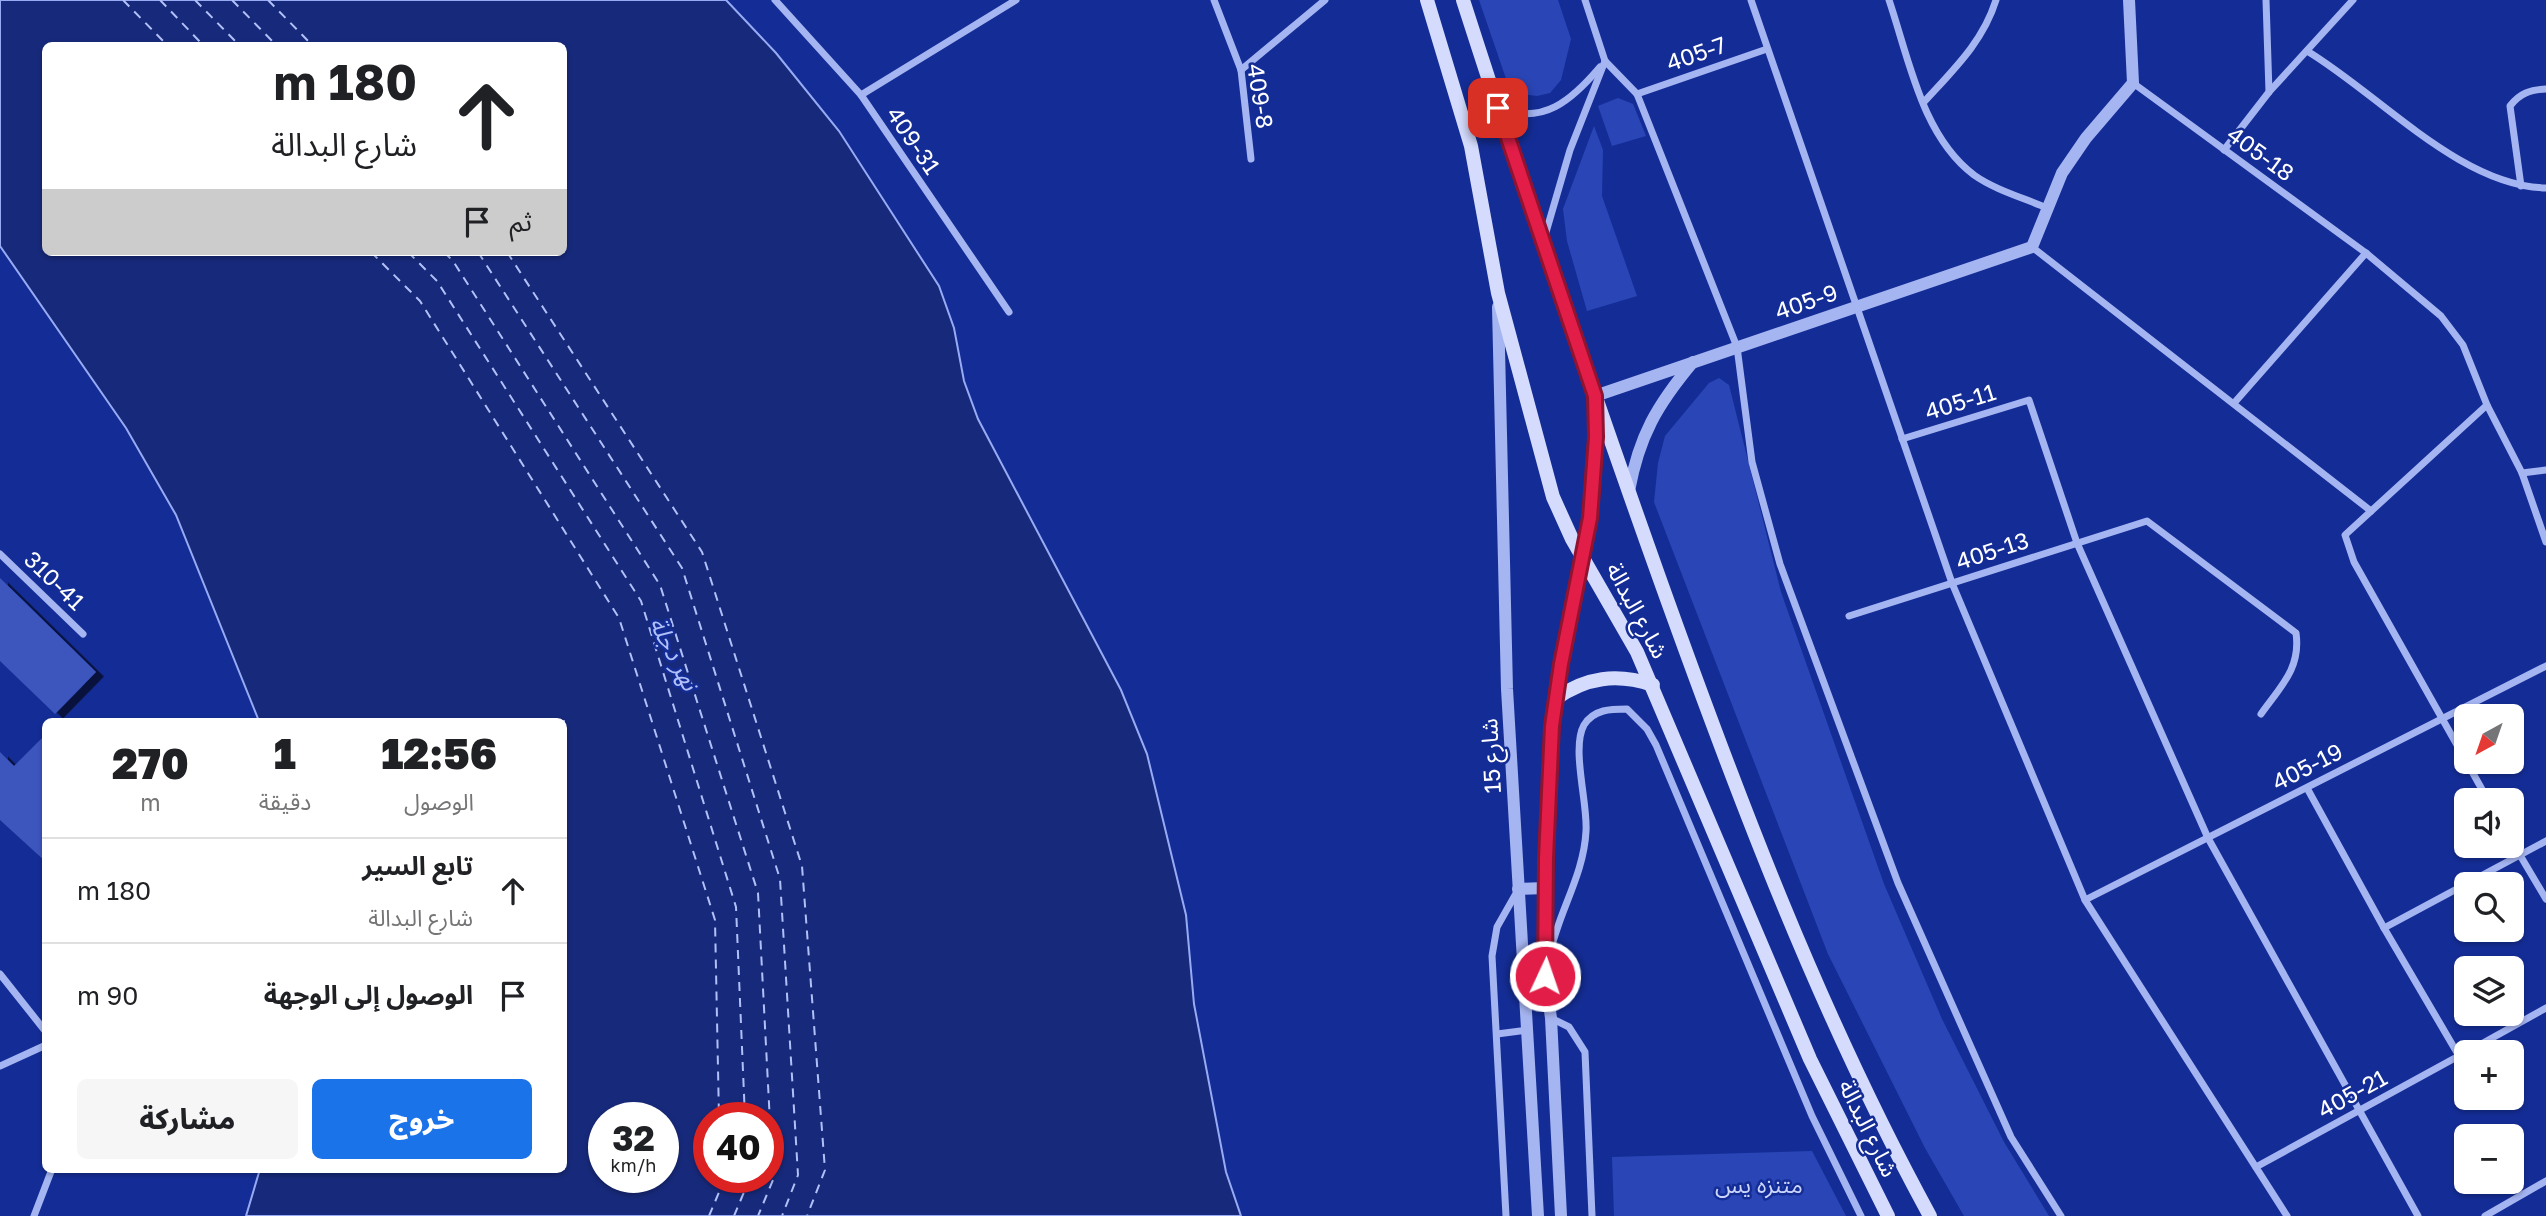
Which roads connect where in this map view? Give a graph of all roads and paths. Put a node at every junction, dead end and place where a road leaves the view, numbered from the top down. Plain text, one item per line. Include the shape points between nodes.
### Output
1 (775, 0) edge
2 (1016, 0) edge
3 (1214, 0) edge
4 (1325, 0) edge
5 (1427, 0) edge
6 (1463, 0) edge
7 (1585, 0) edge
8 (1751, 0) edge
9 (1889, 0) edge
10 (1996, 0) edge
11 (2129, 0) edge
12 (2266, 0) edge
13 (2353, 0) edge
14 (1767, 49) junction
15 (2307, 51) junction
16 (1605, 61) junction
17 (1241, 70) junction
18 (2133, 83) junction
19 (2546, 89) edge
20 (2269, 92) junction
21 (1637, 94) junction
22 (861, 95) junction
23 (1924, 102) junction
24 (1498, 108) junction
25 (2224, 150) junction
26 (1251, 159) dead end
27 (2521, 186) junction
28 (2546, 188) edge
29 (2048, 208) junction
30 (1544, 239) junction
31 (2032, 247) junction
32 (2366, 254) junction
33 (1498, 293) junction
34 (1857, 306) junction
35 (1009, 312) dead end
36 (1737, 347) junction
37 (1694, 362) junction
38 (1595, 396) junction
39 (2235, 402) junction
40 (2487, 405) junction
41 (1902, 439) junction
42 (2546, 470) edge
43 (2522, 473) junction
44 (1629, 491) junction
45 (2371, 511) junction
46 (2546, 542) edge
47 (2077, 543) junction
48 (0, 554) edge
49 (1584, 559) junction
50 (1952, 583) junction
51 (1849, 616) dead end
52 (83, 634) dead end
53 (2546, 666) edge
54 (1653, 685) junction
55 (1555, 699) junction
56 (2261, 714) dead end
57 (2441, 720) junction
58 (2307, 788) junction
59 (2481, 788) edge
60 (2208, 838) junction
61 (2546, 841) edge
62 (2524, 852) edge
63 (2513, 858) edge
64 (2522, 858) edge
65 (2488, 872) edge
66 (1546, 888) junction
67 (1518, 889) junction
68 (2454, 890) edge
69 (2546, 899) edge
70 (2085, 900) junction
71 (2384, 928) junction
72 (0, 974) edge
73 (1545, 976) junction
74 (2546, 1008) edge
75 (1551, 1018) junction
76 (42, 1027) edge
77 (1528, 1030) junction
78 (1497, 1034) junction
79 (2456, 1040) edge
80 (2488, 1040) edge
81 (42, 1047) edge
82 (2454, 1058) edge
83 (0, 1066) edge
84 (2358, 1111) junction
85 (1557, 1124) junction
86 (1535, 1125) junction
87 (2256, 1167) junction
88 (50, 1173) edge
89 (2546, 1181) edge
90 (34, 1216) edge
91 (1506, 1216) edge
92 (1538, 1216) edge
93 (1561, 1216) edge
94 (1592, 1216) edge
95 (1861, 1216) edge
96 (1888, 1216) edge
97 (1930, 1216) edge
98 (2061, 1216) edge
99 (2287, 1216) edge
100 (2418, 1216) edge
101 (2485, 1216) edge

1 - 22 street, 409-31
2 - 22 street
3 - 17 street, 409-8
4 - 17 street
5 - 33 main road, شارع البدالة via 1471,146
6 - 24 main road, شارع البدالة
7 - 16 street
8 - 14 street
9 - 23 street
10 - 23 street via 1988,24 1965,57
11 - 18 street
12 - 20 street
13 - 15 street
14 - 21 street, 405-7
14 - 34 street
15 - 20 street
15 - 27 street via 2461,161 2491,178
16 - 21 street
16 - 24 street via 1581,89 1554,108 1516,115
16 - 30 street via 1570,150
17 - 26 street, 409-8
18 - 25 street, 405-18
18 - 29 street via 2062,173
19 - 27 street via 2523,94 2510,106
20 - 25 street
21 - 36 street
22 - 35 street, 409-31
23 - 29 street via 1952,156 1977,177
24 - 30 main road, شارع البدالة
25 - 32 street, 405-18
27 - 28 street
29 - 31 street
30 - 38 main road, شارع البدالة
31 - 34 street, 405-9
31 - 39 street
32 - 39 street
32 - 40 street, 405-18 via 2441,316 2463,345
33 - 49 main road, شارع البدالة via 1553,497
33 - 67 street, شارع 15 via 1507,689
34 - 36 street, 405-9
34 - 41 street
36 - 37 street, 405-9
36 - 98 street via 1752,462 1780,564 1898,883 2011,1137
37 - 38 street, 405-9
37 - 44 street via 1646,428
38 - 44 main road, شارع البدالة
38 - 49 street via 1594,478
39 - 45 street
40 - 43 street, 405-18
40 - 45 street
41 - 47 street, 405-11 via 2029,400
41 - 50 street
42 - 43 street
43 - 46 street, 405-18
44 - 97 main road, شارع البدالة via 1767,866 1870,1099
45 - 57 street via 2345,536 2347,546
47 - 50 street, 405-13
47 - 56 street, 405-13 via 2147,521 2295,633 2298,653 2294,664
47 - 60 street
48 - 52 street, 310-41
49 - 54 main road, شارع البدالة
49 - 55 street
50 - 51 street, 405-13
50 - 70 street
53 - 57 street, 405-19
54 - 55 main road via 1602,678
54 - 96 main road, شارع البدالة via 1810,1059
55 - 66 street
57 - 58 street, 405-19
57 - 59 street
58 - 60 street, 405-19
58 - 71 street
60 - 70 street, 405-19
60 - 84 street
61 - 62 street
63 - 65 street
64 - 69 street
66 - 67 street
66 - 73 street
67 - 77 street, شارع 15
67 - 78 street via 1494,942
68 - 71 street
70 - 87 street
71 - 79 street
72 - 76 street
73 - 75 street
73 - 95 street via 1586,831 1581,733 1590,717 1601,711 1627,709 1656,745 1812,1116
74 - 80 street, 405-21
75 - 85 street
75 - 94 street via 1569,1027 1584,1052
77 - 78 street
77 - 86 street, شارع 15
78 - 91 street
81 - 83 street
82 - 84 street, 405-21
84 - 87 street, 405-21
84 - 100 street
85 - 86 street
85 - 93 street
86 - 92 street, شارع 15
87 - 99 street
88 - 90 street
89 - 101 street

